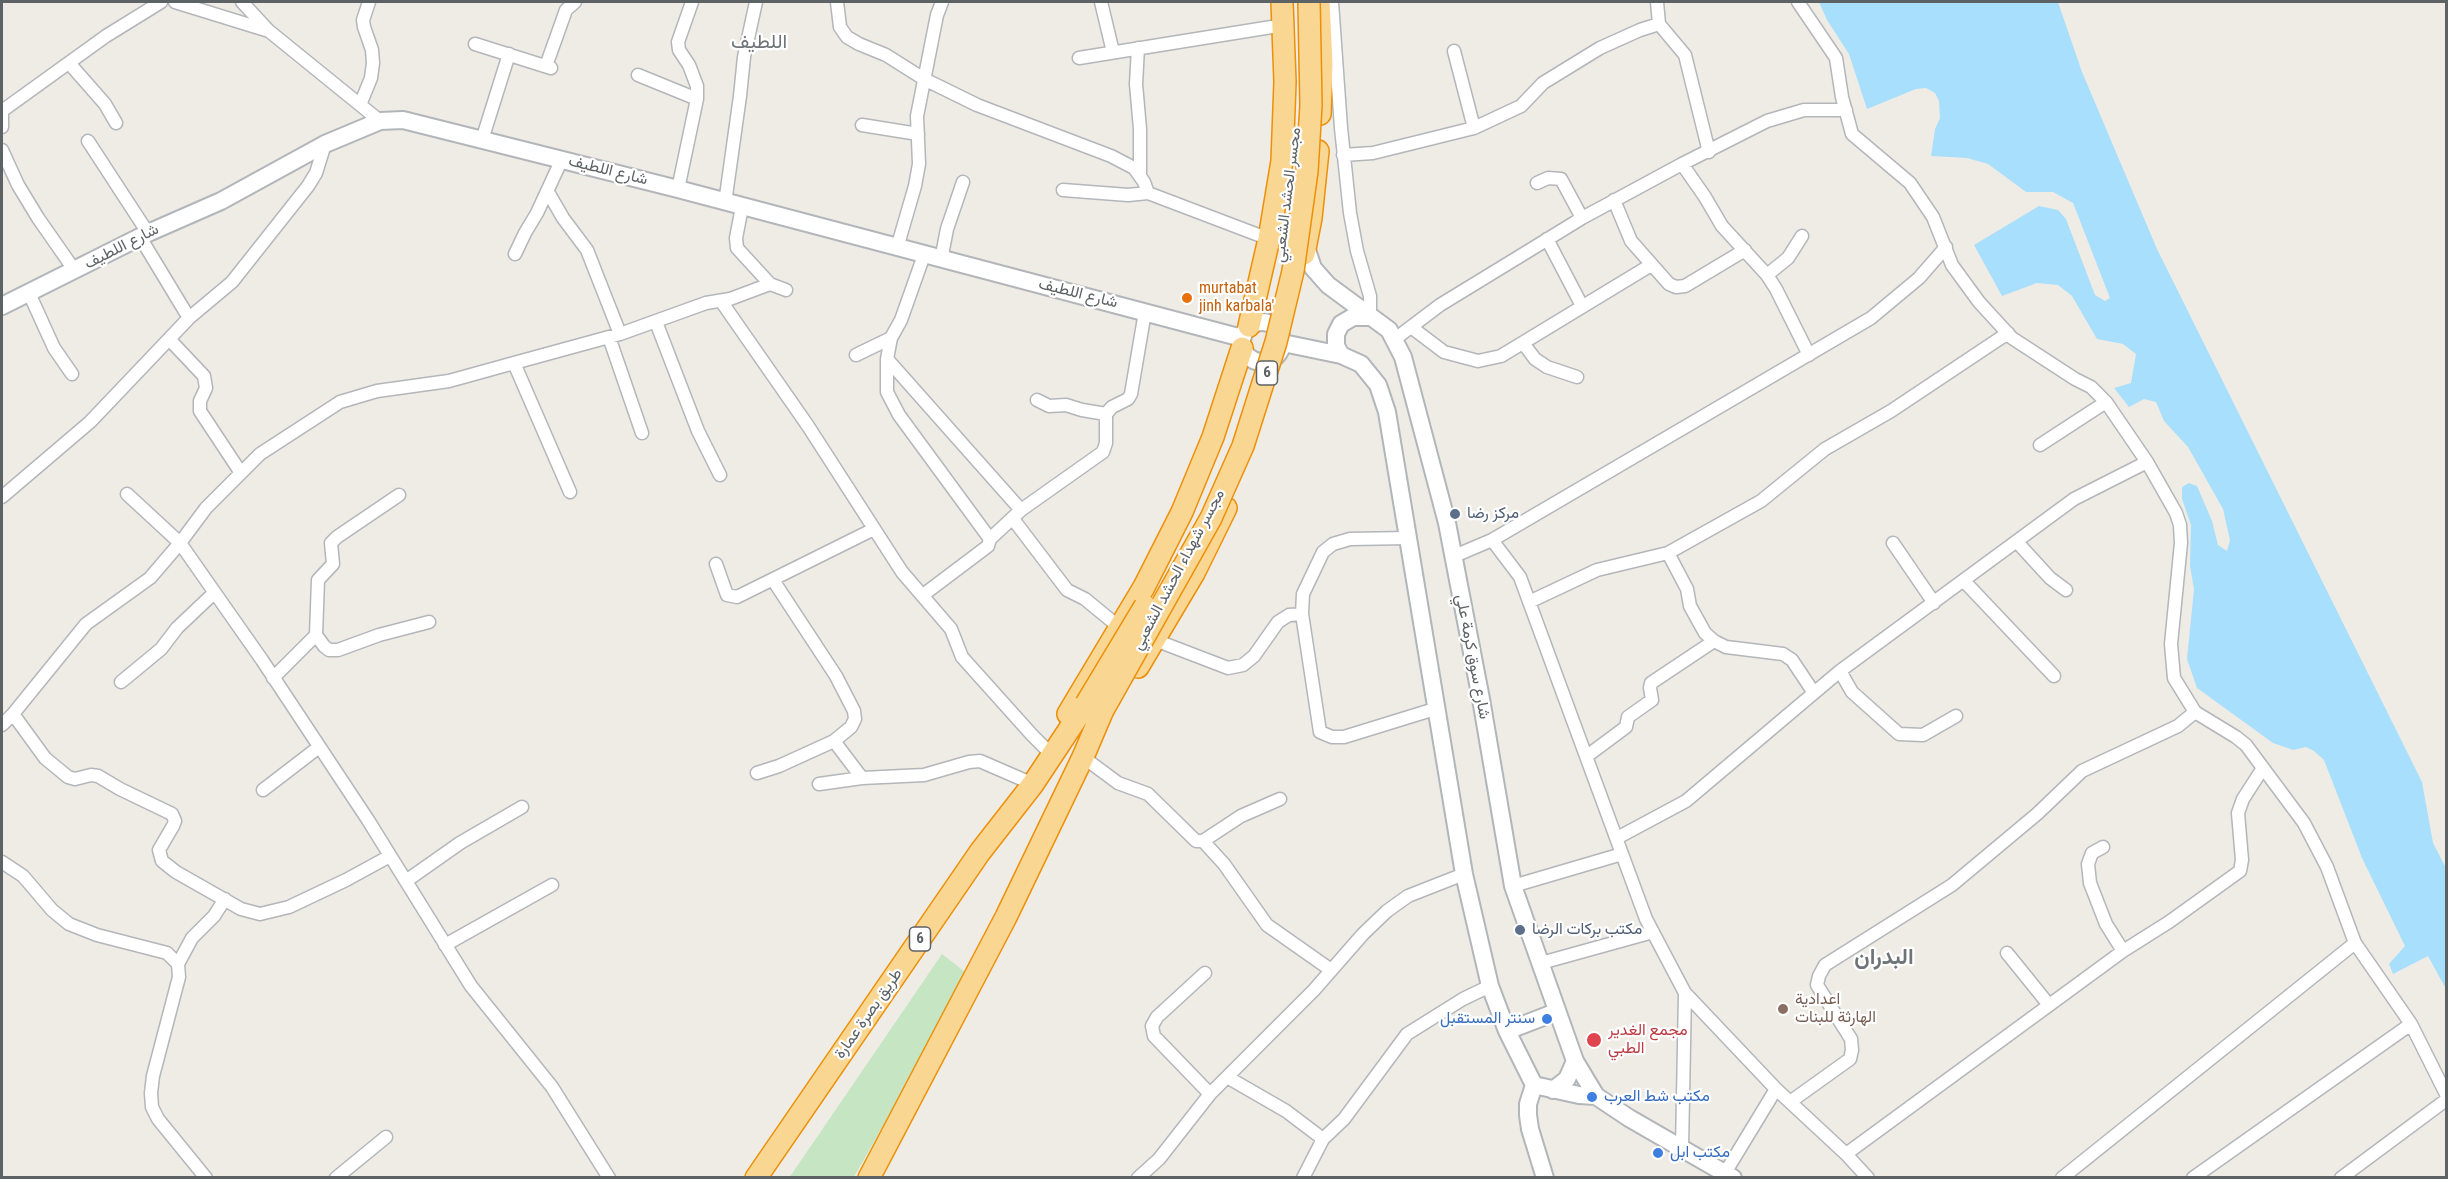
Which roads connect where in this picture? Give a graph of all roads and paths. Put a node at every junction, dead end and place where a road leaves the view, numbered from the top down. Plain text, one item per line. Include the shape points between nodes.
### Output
1 (161, 2) edge
2 (175, 2) edge
3 (242, 2) edge
4 (261, 2) edge
5 (369, 2) edge
6 (555, 2) edge
7 (692, 2) edge
8 (756, 2) edge
9 (837, 2) edge
10 (942, 2) edge
11 (1101, 2) edge
12 (1282, 2) edge
13 (1298, 2) edge
14 (1309, 2) edge
15 (1319, 2) edge
16 (1332, 2) edge
17 (1657, 2) edge
18 (1798, 2) edge
19 (570, 6) edge
20 (253, 13) junction
21 (1659, 24) junction
22 (1284, 25) junction
23 (269, 31) junction
24 (476, 44) dead end
25 (1138, 48) junction
26 (1454, 51) dead end
27 (1113, 52) junction
28 (509, 54) junction
29 (1079, 58) dead end
30 (69, 63) junction
31 (638, 75) dead end
32 (924, 79) junction
33 (697, 99) junction
34 (360, 105) junction
35 (1846, 110) junction
36 (2, 113) edge
37 (380, 121) junction
38 (116, 123) dead end
39 (862, 125) dead end
40 (2, 127) edge
41 (1474, 128) junction
42 (918, 134) junction
43 (482, 140) junction
44 (88, 141) dead end
45 (326, 144) junction
46 (2, 150) edge
47 (1709, 152) junction
48 (1343, 155) junction
49 (562, 159) junction
50 (1682, 164) junction
51 (1140, 176) junction
52 (963, 183) dead end
53 (1537, 183) dead end
54 (678, 189) junction
55 (1063, 190) dead end
56 (548, 192) junction
57 (1148, 193) junction
58 (1614, 200) junction
59 (725, 203) junction
60 (742, 207) junction
61 (1581, 218) junction
62 (144, 235) junction
63 (1802, 236) dead end
64 (1269, 239) junction
65 (1547, 239) junction
66 (1306, 247) junction
67 (1946, 247) junction
68 (897, 248) junction
69 (1745, 250) junction
70 (515, 254) dead end
71 (924, 255) junction
72 (941, 260) junction
73 (1264, 261) junction
74 (1650, 265) junction
75 (1301, 269) junction
76 (75, 271) junction
77 (1767, 275) junction
78 (770, 284) junction
79 (786, 290) dead end
80 (29, 293) junction
81 (721, 301) junction
82 (2, 306) edge
83 (1582, 306) junction
84 (1145, 312) junction
85 (1370, 316) junction
86 (189, 318) junction
87 (656, 322) junction
88 (1411, 327) junction
89 (2008, 333) junction
90 (614, 336) junction
91 (891, 338) junction
92 (1244, 338) junction
93 (169, 339) junction
94 (1395, 339) junction
95 (1523, 343) junction
96 (1280, 345) junction
97 (856, 355) dead end
98 (1809, 355) junction
99 (1341, 356) junction
100 (887, 359) junction
101 (514, 363) junction
102 (72, 374) dead end
103 (1577, 377) dead end
104 (1037, 400) dead end
105 (2106, 402) junction
106 (1106, 414) junction
107 (642, 432) dead end
108 (2040, 445) dead end
109 (2147, 462) junction
110 (241, 473) junction
111 (720, 476) dead end
112 (570, 492) dead end
113 (127, 494) dead end
114 (399, 495) dead end
115 (2, 497) edge
116 (1017, 514) junction
117 (874, 529) junction
118 (1408, 538) junction
119 (990, 539) junction
120 (1492, 540) junction
121 (2017, 542) junction
122 (180, 543) junction
123 (1893, 543) dead end
124 (1668, 553) junction
125 (1452, 557) junction
126 (716, 564) dead end
127 (773, 580) junction
128 (1964, 581) junction
129 (2066, 590) dead end
130 (214, 592) junction
131 (923, 595) junction
132 (1529, 602) junction
133 (1934, 603) junction
134 (1302, 614) junction
135 (429, 622) dead end
136 (1119, 627) junction
137 (316, 635) junction
138 (1155, 640) junction
139 (1714, 641) junction
140 (1840, 671) junction
141 (2054, 676) dead end
142 (273, 678) junction
143 (122, 682) dead end
144 (1814, 693) junction
145 (1094, 707) junction
146 (1438, 708) junction
147 (2195, 712) junction
148 (13, 714) junction
149 (1956, 716) dead end
150 (2, 725) edge
151 (834, 741) junction
152 (319, 747) junction
153 (1052, 754) junction
154 (1083, 756) junction
155 (1587, 756) junction
156 (2263, 768) junction
157 (758, 773) dead end
158 (862, 778) junction
159 (819, 784) dead end
160 (1033, 784) junction
161 (263, 790) dead end
162 (1280, 799) dead end
163 (522, 807) dead end
164 (1617, 838) junction
165 (1203, 841) junction
166 (2103, 847) dead end
167 (1622, 854) junction
168 (390, 856) junction
169 (2, 862) edge
170 (1464, 874) junction
171 (406, 881) junction
172 (552, 885) dead end
173 (1514, 886) junction
174 (225, 899) junction
175 (1653, 932) junction
176 (2355, 943) junction
177 (445, 945) junction
178 (2123, 951) junction
179 (2007, 953) dead end
180 (1541, 963) junction
181 (178, 964) junction
182 (1331, 970) junction
183 (1205, 973) dead end
184 (1490, 986) junction
185 (1685, 993) junction
186 (2049, 1005) junction
187 (1556, 1012) junction
188 (2411, 1024) junction
189 (1507, 1031) junction
190 (1575, 1061) junction
191 (1227, 1077) junction
192 (1534, 1085) junction
193 (1776, 1089) junction
194 (1553, 1090) junction
195 (1210, 1094) junction
196 (2446, 1094) edge
197 (1596, 1096) junction
198 (2446, 1100) edge
199 (1790, 1102) junction
200 (386, 1137) dead end
201 (1323, 1139) junction
202 (1682, 1148) junction
203 (1846, 1154) junction
204 (1729, 1175) edge
205 (206, 1178) edge
206 (336, 1178) edge
207 (609, 1178) edge
208 (756, 1178) edge
209 (869, 1178) edge
210 (1138, 1178) edge
211 (1303, 1178) edge
212 (1545, 1178) edge
213 (1868, 1178) edge
214 (2062, 1178) edge
215 (2193, 1178) edge
216 (2341, 1178) edge

1 - 30 street
2 - 23 street
3 - 20 street
4 - 20 street
5 - 34 street via 363,20 373,63
6 - 19 street
7 - 33 street via 678,42 697,86
8 - 59 street via 744,57
9 - 32 street via 840,27 847,37
10 - 32 street
11 - 27 street
12 - 22 highway
13 - 145 highway, مجسر الحشد الشعبي / 6, bridge via 1297,113 1289,208 1281,263 1244,405 1178,552
14 - 145 highway, مجسر شهداء الحشد الشعبي / 6, bridge via 1311,105 1307,171 1293,270 1276,342 1243,446 1210,518
15 - 66 highway via 1319,143
16 - 48 street
17 - 21 street
18 - 35 street via 1836,58
19 - 28 street via 549,67
20 - 23 street
21 - 41 street via 1600,48 1544,83 1521,106
21 - 47 street via 1684,55
22 - 25 street
22 - 64 highway via 1282,161
23 - 34 street
24 - 28 street
25 - 27 street
25 - 51 street
26 - 41 street
27 - 29 street
28 - 43 street
30 - 36 street
30 - 38 street via 105,104
31 - 33 street
32 - 42 street
32 - 51 street via 998,114 1111,156 1134,168
33 - 54 street
34 - 37 street
35 - 47 street via 1804,110 1776,118
35 - 67 street via 1852,134 1910,183 1933,217
36 - 40 street
37 - 43 main road, شارع اللطيف via 403,120
37 - 45 main road, شارع اللطيف
39 - 42 street
41 - 48 street via 1373,153
42 - 68 street via 915,186
43 - 49 main road, شارع اللطيف
44 - 62 street
45 - 62 main road, شارع اللطيف via 221,201
45 - 86 street via 308,186 237,276
46 - 76 street via 18,185
47 - 50 street
48 - 85 street via 1355,241 1370,297
49 - 54 main road, شارع اللطيف
49 - 56 street
50 - 58 street
50 - 69 street via 1722,226
51 - 57 street
52 - 72 street
53 - 61 street via 1548,178 1561,179
54 - 59 main road, شارع اللطيف
55 - 57 street
56 - 70 street
56 - 90 street via 587,250
57 - 64 street
58 - 61 street
58 - 74 street via 1631,241
59 - 60 main road, شارع اللطيف
60 - 68 main road, شارع اللطيف
60 - 78 street via 737,248
61 - 65 street
62 - 76 main road, شارع اللطيف
62 - 86 street
63 - 77 street via 1788,258
64 - 73 highway
65 - 83 street
65 - 88 street
66 - 75 highway
66 - 85 main road, شارع سوق كرمة علي via 1313,268 1328,285
67 - 89 street via 1963,281
67 - 98 street via 1919,278 1870,318
68 - 71 main road, شارع اللطيف
69 - 74 street via 1685,286 1669,284
69 - 77 street
71 - 72 main road, شارع اللطيف
71 - 91 street
72 - 84 main road, شارع اللطيف
73 - 75 highway via 1276,276 1290,277
73 - 92 highway
74 - 83 street
75 - 96 highway
76 - 80 main road, شارع اللطيف
77 - 98 street
78 - 79 street
78 - 81 street
80 - 82 main road, شارع اللطيف
80 - 102 street via 54,348
81 - 87 street
81 - 117 street
83 - 95 street
84 - 92 main road, شارع اللطيف
84 - 106 street via 1131,394
85 - 94 main road, شارع سوق كرمة علي
85 - 99 main road via 1353,317 1341,324 1336,334
86 - 93 street
87 - 90 street
87 - 111 street via 698,431
88 - 94 street
88 - 95 street via 1444,352 1478,361 1501,356
89 - 105 street via 2091,387
89 - 124 street via 1891,411 1825,449 1761,501
90 - 101 street
90 - 107 street
91 - 97 street
91 - 100 street
92 - 96 main road via 1264,321 1272,323
92 - 96 main road via 1253,360 1268,361
92 - 136 highway via 1213,437 1182,512
93 - 110 street via 204,375 206,388 200,411
93 - 115 street via 90,422
94 - 125 main road, شارع سوق كرمة علي via 1419,412
95 - 103 street via 1547,367
96 - 99 main road
96 - 138 highway via 1248,461 1199,564
98 - 120 street
99 - 118 main road via 1361,364 1378,385 1387,412
100 - 116 street
100 - 119 street via 887,392 899,415
101 - 110 street via 449,381 377,391 339,402 260,454
101 - 112 street
104 - 106 street via 1049,406 1066,405
105 - 108 street
105 - 109 street
106 - 116 street via 1103,452
109 - 121 street via 2074,499
109 - 147 street via 2180,525 2171,666 2179,689
110 - 122 street via 206,508
113 - 122 street
114 - 137 street via 331,543 333,564 318,580
116 - 119 street
116 - 136 street via 1067,590 1085,599
117 - 127 street
117 - 131 street via 902,572
118 - 134 street via 1333,544 1323,552 1303,594
118 - 146 main road
119 - 131 street via 988,546
120 - 125 street
120 - 132 street via 1520,577
121 - 128 street
121 - 129 street
122 - 130 street
122 - 148 street via 150,578 86,624
123 - 133 street
124 - 132 street via 1596,570
124 - 139 street via 1704,633
125 - 173 main road, شارع سوق كرمة علي
126 - 127 street via 731,597
127 - 151 street via 836,676 854,711 851,727
128 - 133 street
128 - 141 street
130 - 142 street
130 - 143 street via 161,649
131 - 153 street via 951,629 962,657
132 - 155 street
133 - 140 street
134 - 138 street via 1289,615 1278,622 1254,656 1243,665 1228,668
134 - 146 street via 1320,732 1344,737
135 - 137 street via 338,650 329,650
136 - 153 highway via 1054,735
137 - 142 street
138 - 154 highway
139 - 144 street via 1726,647 1783,654 1792,660
139 - 155 street via 1651,683 1652,700 1628,717 1626,727
140 - 144 street
140 - 149 street via 1852,692 1899,734 1923,735
142 - 152 street
144 - 164 street via 1686,801
145 - 153 highway, طريق بصرة عمارة / 6
145 - 154 highway, 6
146 - 170 main road
147 - 156 street via 2236,737
147 - 199 street via 2178,726 2082,771 1952,885 1825,965 1818,985 1851,1039 1850,1059
148 - 150 street
148 - 174 street via 45,758 68,777 98,776 172,814 173,826 159,850 162,861
151 - 157 street
151 - 158 street
152 - 161 street
152 - 168 street
153 - 160 highway, طريق بصرة عمارة / 6
154 - 165 street via 1118,783 1148,794 1196,842
154 - 209 highway, 6 via 1006,917
155 - 164 street
156 - 176 street via 2304,823 2327,867
156 - 178 street via 2238,813 2240,871
158 - 159 street
158 - 160 street via 924,775 980,761
160 - 208 highway, طريق بصرة عمارة / 6 via 980,852
162 - 165 street via 1241,816
163 - 171 street
164 - 167 street
165 - 182 street via 1267,925
166 - 178 street via 2092,853 2088,864 2090,883 2106,924
167 - 173 street
167 - 175 street
168 - 171 street
168 - 174 street via 272,912 260,914
169 - 181 street via 23,876 69,924 167,954
170 - 182 street via 1408,896 1387,910
170 - 184 main road
171 - 177 street
172 - 177 street
173 - 180 main road, شارع سوق كرمة علي
174 - 181 street via 192,938
175 - 180 street
175 - 185 street
176 - 188 street
176 - 214 street
177 - 207 street via 471,986 552,1087
178 - 186 street
179 - 186 street
180 - 187 main road, شارع سوق كرمة علي
181 - 205 street via 179,977 153,1076 152,1107
182 - 191 street
183 - 195 street via 1156,1017 1152,1026 1154,1036
184 - 189 main road
184 - 201 street via 1407,1034 1344,1119
185 - 193 street
185 - 202 street
186 - 203 street
187 - 189 main road
187 - 190 main road, شارع سوق كرمة علي
188 - 196 street
188 - 215 street
189 - 192 main road
190 - 194 main road via 1568,1079
190 - 197 main road, شارع سوق كرمة علي
191 - 195 street
191 - 201 street via 1286,1111
192 - 194 main road
192 - 212 main road via 1528,1115
193 - 199 street
193 - 204 street
194 - 197 main road
195 - 210 street via 1159,1159
197 - 202 main road
198 - 216 street
199 - 203 street
200 - 206 street
201 - 211 street
202 - 204 main road
203 - 213 street

